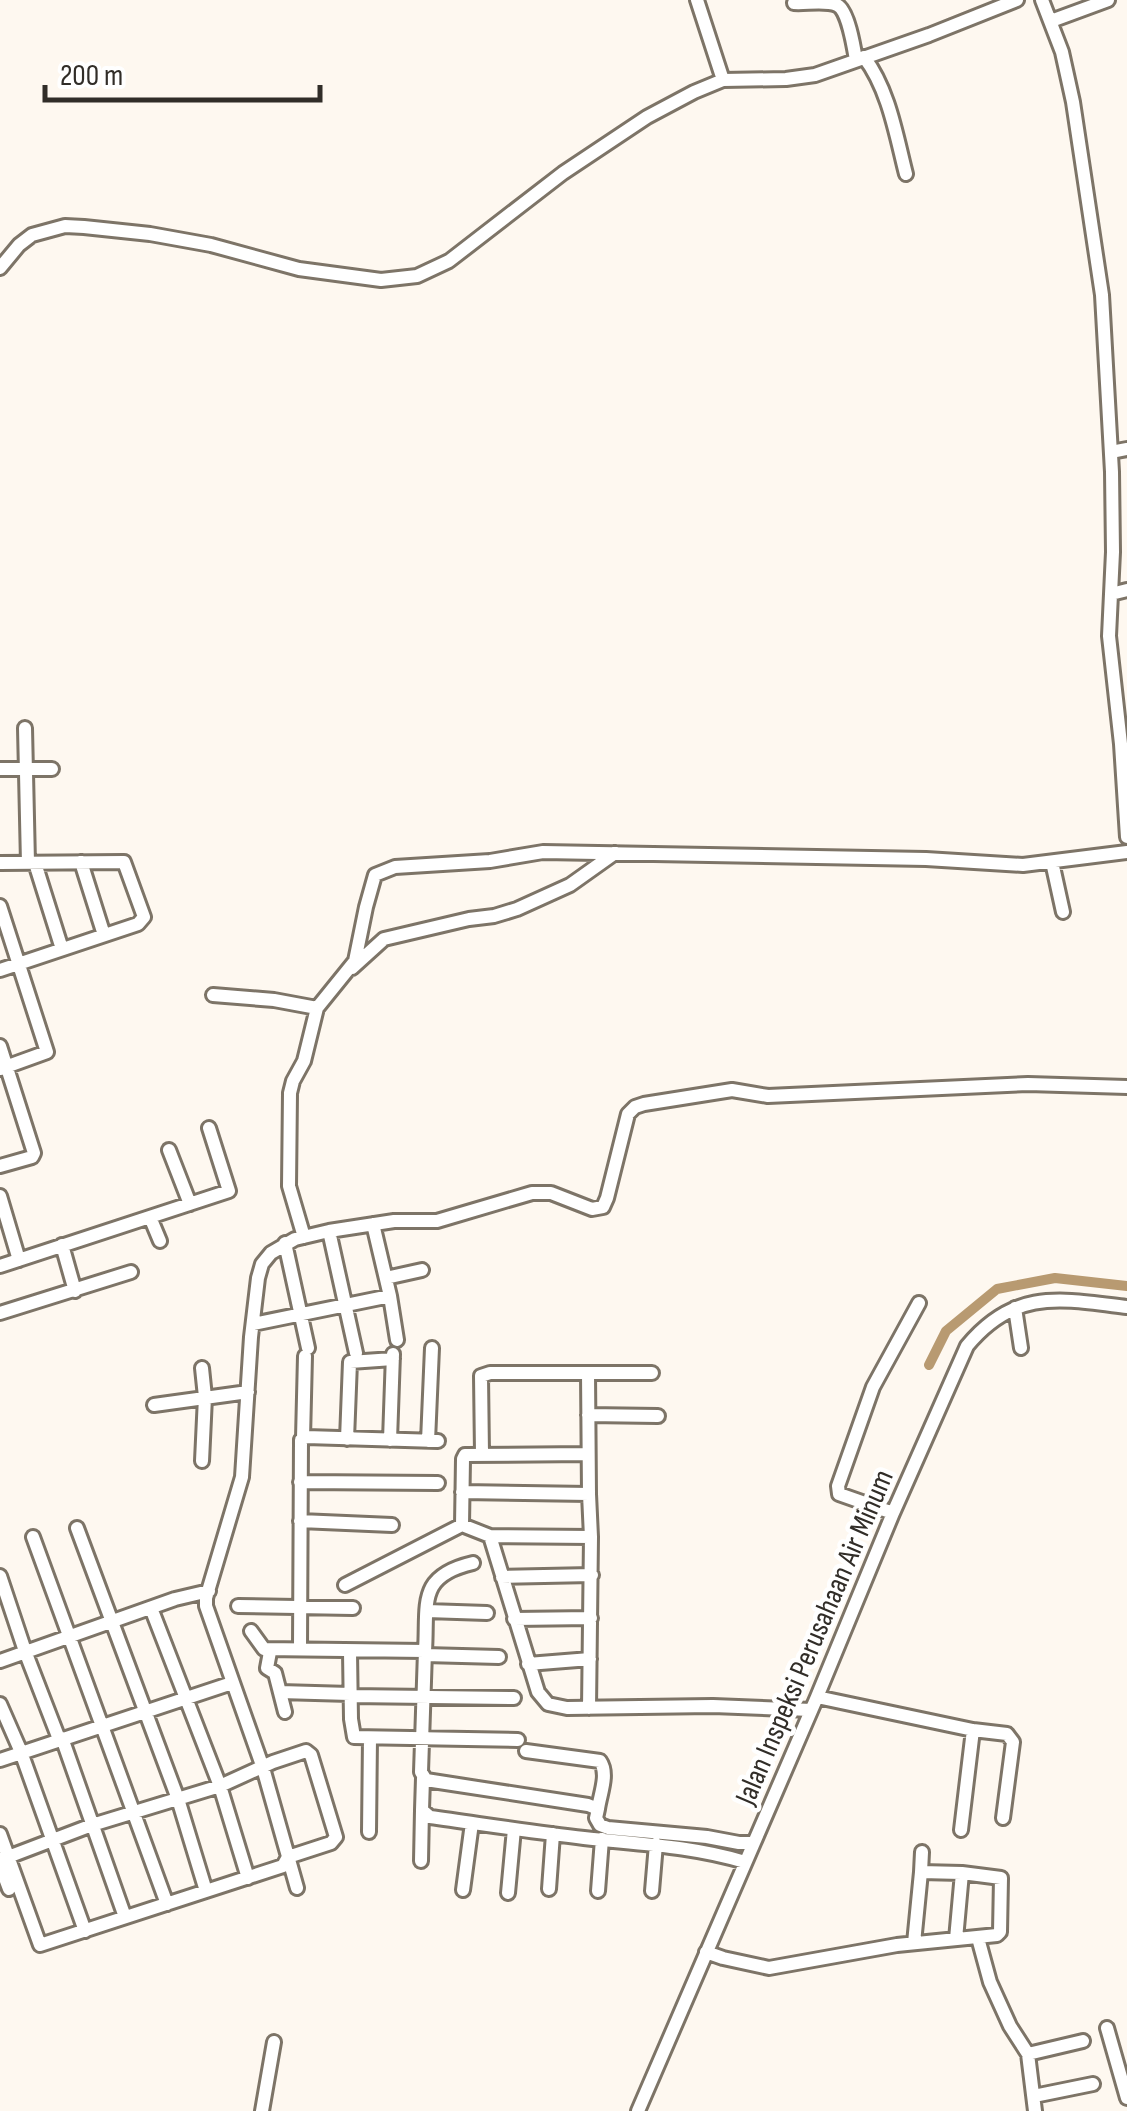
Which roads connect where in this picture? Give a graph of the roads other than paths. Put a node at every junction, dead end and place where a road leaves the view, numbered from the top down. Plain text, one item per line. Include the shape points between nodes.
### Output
1 (697, 0) edge
2 (1017, 0) edge
3 (1042, 0) edge
4 (1108, 0) edge
5 (794, 3) dead end
6 (1051, 21) junction
7 (860, 58) junction
8 (723, 80) junction
9 (906, 174) dead end
10 (0, 268) edge
11 (1127, 449) edge
12 (1111, 452) junction
13 (1127, 590) edge
14 (1110, 594) junction
15 (24, 728) dead end
16 (0, 769) edge
17 (25, 769) junction
18 (52, 770) dead end
19 (1127, 837) edge
20 (1127, 852) edge
21 (615, 854) junction
22 (80, 862) junction
23 (1052, 862) junction
24 (31, 863) junction
25 (0, 864) edge
26 (0, 906) edge
27 (1063, 912) dead end
28 (104, 935) junction
29 (62, 949) junction
30 (18, 964) junction
31 (351, 969) junction
32 (0, 970) edge
33 (213, 996) dead end
34 (317, 1008) junction
35 (0, 1046) edge
36 (3, 1068) edge
37 (1127, 1087) edge
38 (209, 1128) dead end
39 (169, 1150) dead end
40 (0, 1166) edge
41 (0, 1196) edge
42 (190, 1204) junction
43 (150, 1217) junction
44 (373, 1224) junction
45 (329, 1231) junction
46 (304, 1237) junction
47 (160, 1241) dead end
48 (285, 1244) junction
49 (62, 1246) junction
50 (19, 1260) junction
51 (0, 1266) edge
52 (422, 1270) dead end
53 (131, 1272) dead end
54 (386, 1278) junction
55 (75, 1291) junction
56 (390, 1296) junction
57 (919, 1303) dead end
58 (345, 1306) junction
59 (1127, 1306) edge
60 (1014, 1308) junction
61 (0, 1313) edge
62 (302, 1316) junction
63 (253, 1324) junction
64 (432, 1348) dead end
65 (1021, 1348) dead end
66 (394, 1351) junction
67 (356, 1353) dead end
68 (202, 1368) dead end
69 (588, 1373) junction
70 (652, 1373) dead end
71 (248, 1392) junction
72 (205, 1397) junction
73 (154, 1405) dead end
74 (588, 1415) junction
75 (658, 1416) dead end
76 (303, 1438) junction
77 (347, 1438) junction
78 (390, 1440) junction
79 (482, 1454) junction
80 (588, 1454) junction
81 (202, 1461) dead end
82 (300, 1482) junction
83 (438, 1483) dead end
84 (462, 1492) junction
85 (588, 1494) junction
86 (893, 1513) junction
87 (300, 1521) junction
88 (462, 1524) junction
89 (392, 1525) dead end
90 (77, 1528) dead end
91 (33, 1536) dead end
92 (490, 1536) junction
93 (591, 1537) junction
94 (473, 1563) dead end
95 (592, 1575) junction
96 (0, 1576) edge
97 (502, 1577) junction
98 (346, 1585) dead end
99 (209, 1591) junction
100 (238, 1606) dead end
101 (151, 1608) junction
102 (299, 1608) junction
103 (354, 1608) dead end
104 (427, 1611) junction
105 (487, 1612) dead end
106 (591, 1618) junction
107 (514, 1619) junction
108 (112, 1622) junction
109 (251, 1631) dead end
110 (70, 1637) junction
111 (264, 1649) junction
112 (300, 1649) junction
113 (25, 1651) junction
114 (350, 1652) junction
115 (425, 1653) junction
116 (499, 1656) dead end
117 (590, 1659) junction
118 (0, 1661) edge
119 (528, 1664) junction
120 (232, 1683) junction
121 (280, 1692) junction
122 (350, 1695) junction
123 (424, 1697) junction
124 (188, 1698) junction
125 (514, 1698) dead end
126 (814, 1703) junction
127 (0, 1704) edge
128 (589, 1708) junction
129 (144, 1712) junction
130 (285, 1712) dead end
131 (100, 1726) junction
132 (973, 1730) junction
133 (370, 1738) junction
134 (423, 1738) junction
135 (61, 1739) junction
136 (21, 1752) junction
137 (0, 1760) edge
138 (263, 1768) junction
139 (423, 1778) junction
140 (220, 1786) junction
141 (178, 1799) junction
142 (598, 1809) junction
143 (422, 1810) junction
144 (134, 1812) junction
145 (1003, 1818) dead end
146 (472, 1823) junction
147 (92, 1824) junction
148 (514, 1828) junction
149 (962, 1830) dead end
150 (369, 1832) dead end
151 (0, 1834) edge
152 (553, 1834) junction
153 (52, 1839) junction
154 (602, 1839) junction
155 (753, 1843) junction
156 (656, 1844) junction
157 (922, 1852) dead end
158 (288, 1857) junction
159 (3, 1860) edge
160 (421, 1861) dead end
161 (745, 1862) junction
162 (920, 1872) junction
163 (962, 1873) junction
164 (248, 1878) junction
165 (298, 1888) dead end
166 (549, 1888) dead end
167 (9, 1889) dead end
168 (463, 1890) dead end
169 (206, 1891) junction
170 (598, 1891) dead end
171 (652, 1891) dead end
172 (508, 1893) dead end
173 (167, 1904) junction
174 (125, 1918) junction
175 (85, 1931) junction
176 (978, 1938) junction
177 (956, 1939) junction
178 (914, 1943) junction
179 (706, 1952) junction
180 (1107, 2028) dead end
181 (1083, 2041) dead end
182 (274, 2042) dead end
183 (1028, 2054) junction
184 (1094, 2084) dead end
185 (1034, 2096) junction
186 (1127, 2098) edge
187 (262, 2111) edge
188 (638, 2111) edge
189 (1036, 2111) edge

1 - 8 street
2 - 7 street
3 - 6 street
4 - 6 street
5 - 7 street via 840,7
6 - 12 street via 1074,102 1100,276
7 - 8 street via 803,78
7 - 9 street via 884,92
8 - 10 street via 647,117 449,262 417,276 381,280 300,270 211,245 65,226 32,236
11 - 12 street
12 - 14 street
13 - 14 street
14 - 19 street
15 - 17 street
16 - 17 street
17 - 18 street
17 - 24 street
20 - 23 street
21 - 23 street
21 - 31 street via 517,909 384,939
21 - 31 street via 543,852 385,869 370,888
22 - 24 street
22 - 28 street
22 - 28 street via 127,865 144,917
23 - 27 street
24 - 25 street
24 - 29 street
26 - 30 street
28 - 29 street
29 - 30 street
30 - 32 street
30 - 36 street via 47,1052
31 - 34 street
33 - 34 street
34 - 46 street via 289,1102 289,1186
35 - 36 street
36 - 40 street via 34,1155
37 - 44 street via 1028,1084 768,1096 732,1090 644,1104 628,1114 603,1207 532,1193 437,1221
38 - 42 street via 229,1191
39 - 42 street
41 - 50 street
42 - 43 street
43 - 47 street
43 - 49 street
44 - 45 street
44 - 54 street
45 - 46 street
45 - 58 street
46 - 48 street
48 - 62 street
48 - 63 street via 262,1264
49 - 50 street
49 - 55 street
50 - 51 street
52 - 54 street
53 - 55 street
54 - 56 street
55 - 61 street
56 - 58 street
56 - 66 street
57 - 86 street via 873,1386 838,1486 839,1494
58 - 62 street
58 - 67 street
59 - 60 street, Jalan Inspeksi Perusahaan Air Minum via 1059,1299
60 - 65 street
60 - 86 street, Jalan Inspeksi Perusahaan Air Minum via 982,1327 967,1346
62 - 63 street
62 - 76 street
63 - 71 street
64 - 78 street via 433,1441
66 - 77 street via 350,1362
66 - 78 street
68 - 72 street
69 - 70 street
69 - 74 street
69 - 79 street via 481,1376
71 - 72 street
71 - 99 street via 242,1477
72 - 73 street
72 - 81 street
74 - 75 street
74 - 80 street
76 - 77 street
76 - 82 street
77 - 78 street
79 - 80 street
79 - 84 street via 463,1459
80 - 85 street
82 - 83 street
82 - 87 street
84 - 85 street
84 - 88 street
85 - 93 street
86 - 126 street, Jalan Inspeksi Perusahaan Air Minum
87 - 89 street
87 - 102 street
88 - 92 street
88 - 98 street
90 - 108 street
91 - 110 street
92 - 93 street
92 - 97 street
93 - 95 street
94 - 104 street via 436,1580
95 - 97 street
95 - 106 street
96 - 113 street
97 - 107 street
99 - 101 street
99 - 120 street via 207,1609
100 - 102 street
101 - 108 street
101 - 124 street
102 - 103 street
102 - 112 street
104 - 105 street
104 - 115 street
106 - 107 street
106 - 117 street
107 - 119 street
108 - 110 street
108 - 129 street
109 - 111 street
110 - 113 street
110 - 131 street
111 - 112 street
111 - 121 street
112 - 114 street
113 - 118 street
113 - 135 street
114 - 115 street
114 - 122 street
115 - 116 street
115 - 123 street
117 - 119 street
117 - 128 street
119 - 128 street via 548,1704
120 - 124 street
120 - 138 street
121 - 122 street
121 - 130 street
122 - 123 street
122 - 133 street via 354,1737
123 - 125 street
123 - 134 street
124 - 129 street
124 - 140 street
126 - 128 street
126 - 132 street
126 - 155 street, Jalan Inspeksi Perusahaan Air Minum
127 - 136 street
129 - 131 street
129 - 141 street
131 - 135 street
131 - 144 street
132 - 145 street via 1007,1734 1013,1742
132 - 149 street
133 - 134 street
133 - 150 street
134 - 139 street
134 - 142 street via 522,1745 600,1761
135 - 136 street
135 - 147 street
136 - 137 street
136 - 153 street
138 - 140 street
138 - 158 street
138 - 158 street via 309,1752 336,1836
139 - 142 street
139 - 143 street
140 - 141 street
140 - 164 street
141 - 144 street
141 - 169 street
142 - 155 street via 596,1818 608,1828
143 - 146 street via 430,1818
143 - 160 street
144 - 147 street
144 - 173 street
146 - 148 street
146 - 168 street
147 - 153 street
147 - 174 street
148 - 152 street
148 - 172 street
151 - 159 street
152 - 154 street
152 - 166 street
153 - 159 street
153 - 175 street
154 - 156 street
154 - 170 street
155 - 161 street, Jalan Inspeksi Perusahaan Air Minum
156 - 161 street
156 - 171 street
157 - 162 street
158 - 164 street via 284,1866
158 - 165 street
159 - 167 street
159 - 175 street via 40,1945
161 - 179 street, Jalan Inspeksi Perusahaan Air Minum
162 - 163 street
162 - 178 street
163 - 176 street via 1002,1881 1000,1932
163 - 177 street
164 - 169 street
169 - 173 street
173 - 174 street
174 - 175 street
176 - 177 street
176 - 183 street via 990,1982
177 - 178 street
178 - 179 street via 769,1968
179 - 188 street, Jalan Inspeksi Perusahaan Air Minum
180 - 186 street
181 - 183 street
182 - 187 street
183 - 185 street
184 - 185 street
185 - 189 street

